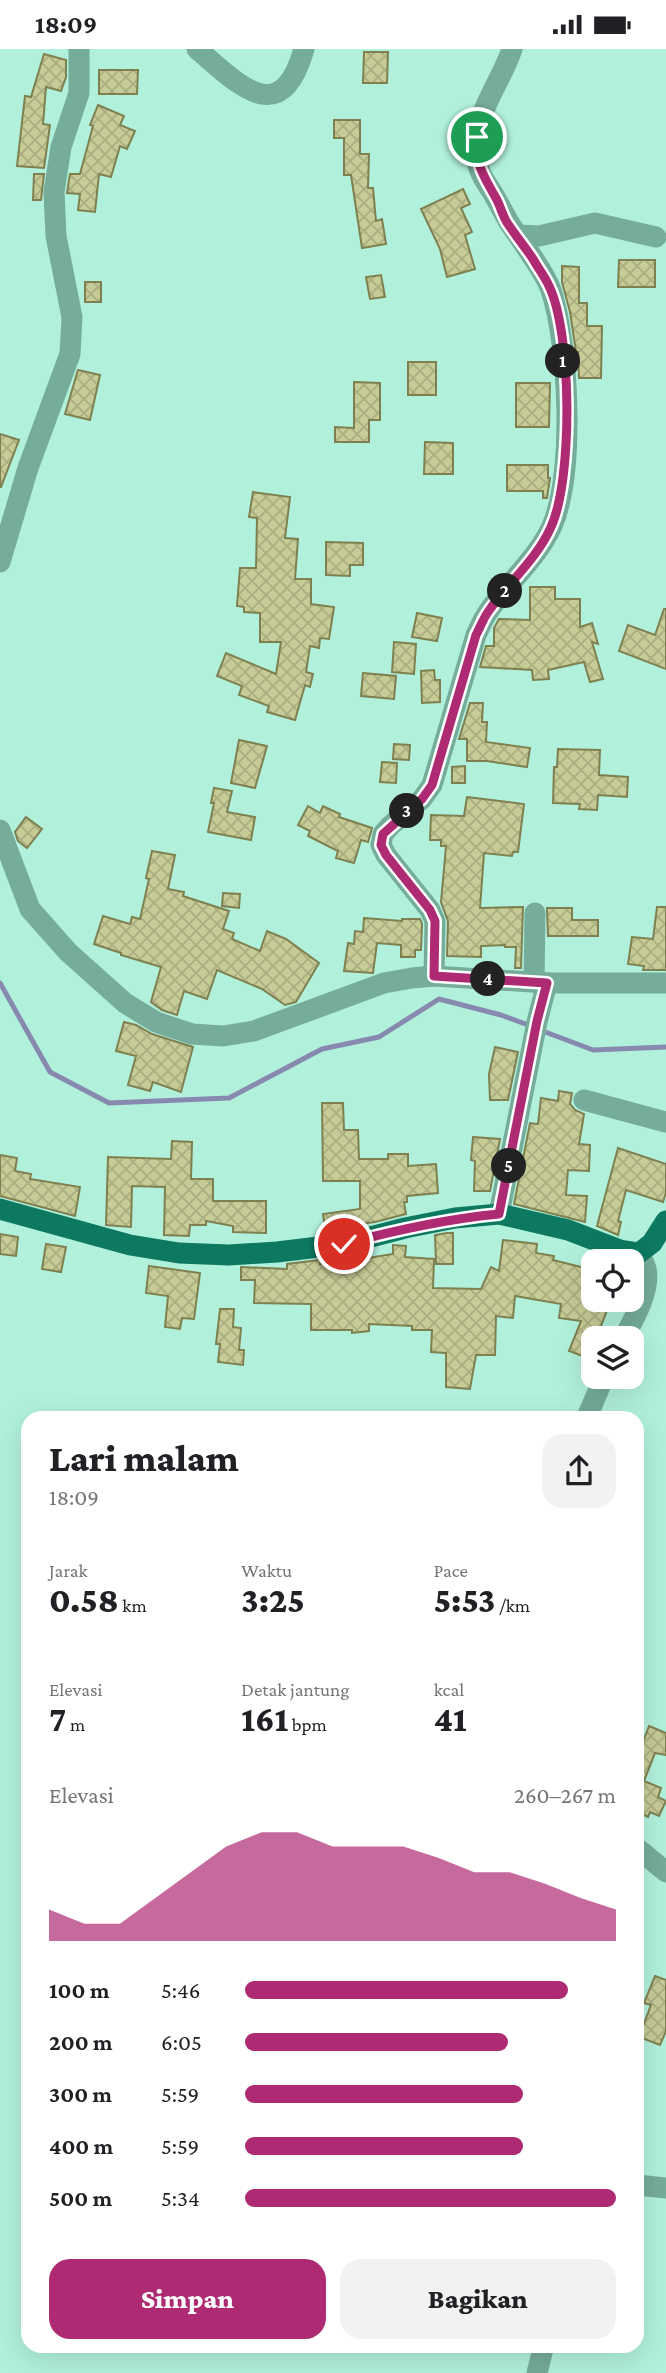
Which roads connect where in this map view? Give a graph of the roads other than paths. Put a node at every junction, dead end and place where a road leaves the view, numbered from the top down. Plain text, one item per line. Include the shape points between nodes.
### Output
1 (79, 49) edge
2 (197, 49) edge
3 (304, 49) edge
4 (512, 49) edge
5 (518, 236) junction
6 (656, 237) dead end
7 (0, 562) edge
8 (0, 830) edge
9 (535, 913) dead end
10 (434, 976) junction
11 (540, 983) junction
12 (666, 983) edge
13 (583, 1100) dead end
14 (666, 1122) edge
15 (0, 1209) edge
16 (499, 1214) junction
17 (666, 1221) edge
18 (617, 1249) edge
19 (644, 1249) edge
20 (644, 1264) edge
21 (644, 1290) edge
22 (599, 1389) edge
23 (590, 1411) edge
24 (644, 1854) edge
25 (666, 1872) edge
26 (644, 2186) edge
27 (666, 2188) edge
28 (542, 2353) edge
29 (537, 2373) edge

1 - 7 street via 79,93 61,146 54,192 56,236 72,317 70,354
2 - 3 street via 256,94 273,94 289,85
4 - 5 street via 481,113 475,153 480,172
5 - 6 street via 596,223
5 - 10 street via 550,287 556,310 565,378 567,453 562,497 551,527 476,635 432,785 383,834 381,845 386,855 435,921
8 - 10 street via 30,909 68,952 125,1003 192,1034 254,1031 384,983
9 - 11 street
10 - 11 street
11 - 12 street
11 - 16 street via 529,1068
13 - 14 street
15 - 16 main road via 130,1245 229,1255 344,1244 442,1221
16 - 18 main road via 568,1230
17 - 19 main road
20 - 21 street
22 - 23 street
24 - 25 street
26 - 27 street
28 - 29 street

